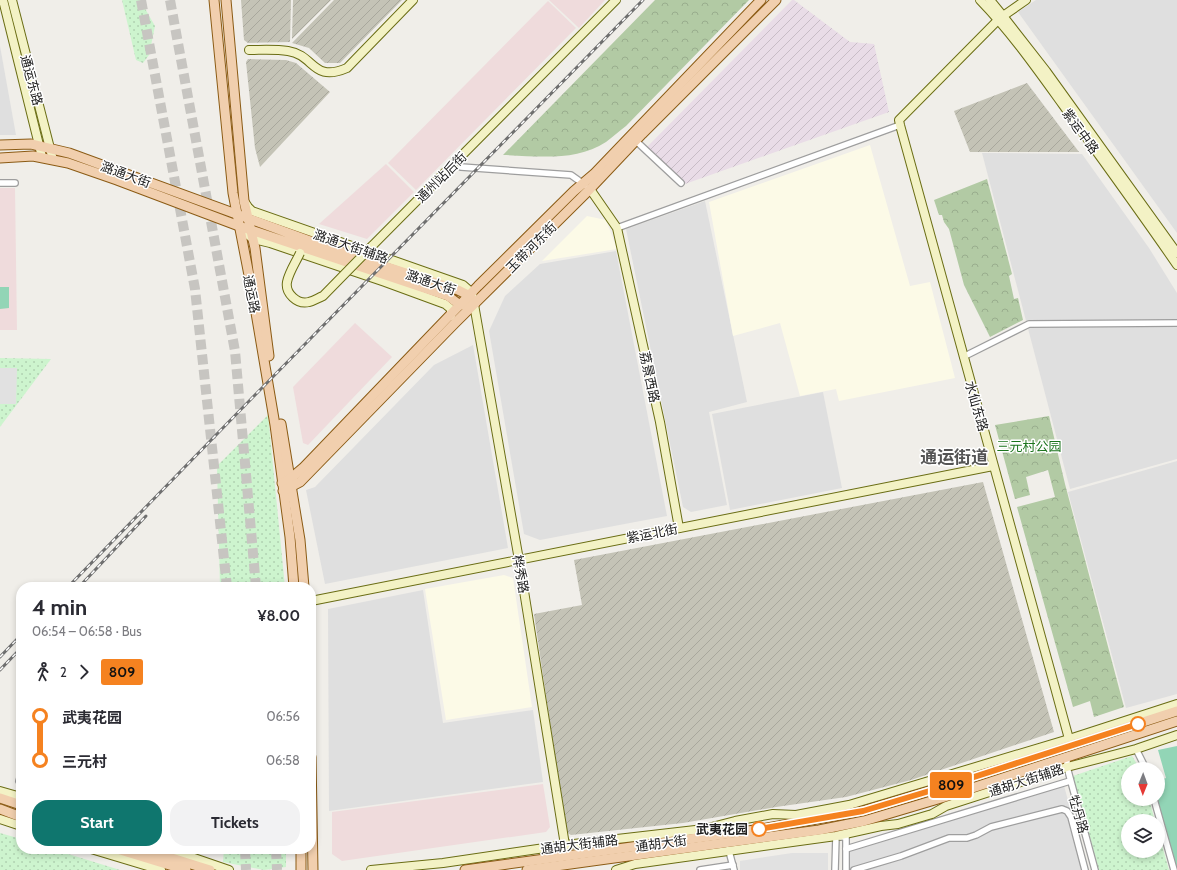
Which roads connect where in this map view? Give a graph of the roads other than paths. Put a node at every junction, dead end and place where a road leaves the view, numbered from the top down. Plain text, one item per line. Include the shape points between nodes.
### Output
1 (3, 0) edge
2 (12, 0) edge
3 (214, 0) edge
4 (226, 0) edge
5 (414, 0) edge
6 (616, 0) edge
7 (761, 0) edge
8 (776, 0) edge
9 (980, 0) edge
10 (990, 0) edge
11 (1026, 0) edge
12 (1001, 18) junction
13 (250, 50) dead end
14 (900, 125) junction
15 (636, 141) junction
16 (0, 145) edge
17 (39, 146) junction
18 (50, 149) junction
19 (0, 158) edge
20 (42, 158) junction
21 (52, 160) junction
22 (461, 167) dead end
23 (0, 183) edge
24 (14, 183) dead end
25 (681, 183) dead end
26 (586, 186) junction
27 (244, 201) junction
28 (237, 215) junction
29 (248, 218) junction
30 (239, 226) junction
31 (617, 228) junction
32 (252, 235) junction
33 (1177, 252) edge
34 (300, 253) junction
35 (1177, 265) edge
36 (472, 297) junction
37 (460, 305) junction
38 (451, 316) junction
39 (1177, 323) edge
40 (963, 357) junction
41 (993, 466) junction
42 (287, 485) junction
43 (679, 528) junction
44 (519, 560) junction
45 (294, 582) edge
46 (304, 582) edge
47 (316, 600) edge
48 (1177, 704) edge
49 (1177, 711) edge
50 (1177, 721) edge
51 (1177, 735) edge
52 (1068, 743) junction
53 (1136, 749) junction
54 (1067, 757) junction
55 (1142, 762) edge
56 (1067, 767) junction
57 (1070, 781) junction
58 (0, 791) edge
59 (16, 796) edge
60 (0, 798) edge
61 (16, 803) edge
62 (1156, 806) edge
63 (0, 810) edge
64 (16, 815) edge
65 (0, 819) edge
66 (853, 823) junction
67 (16, 824) edge
68 (819, 830) junction
69 (848, 835) junction
70 (836, 836) junction
71 (721, 843) junction
72 (565, 845) junction
73 (846, 850) junction
74 (729, 851) junction
75 (108, 854) edge
76 (133, 854) edge
77 (159, 854) edge
78 (182, 854) edge
79 (301, 854) edge
80 (313, 854) edge
81 (734, 868) edge
82 (161, 870) edge
83 (186, 870) edge
84 (210, 870) edge
85 (228, 870) edge
86 (301, 870) edge
87 (313, 870) edge
88 (372, 870) edge
89 (465, 870) edge
90 (527, 870) edge
91 (616, 870) edge
92 (700, 870) edge
93 (835, 870) edge
94 (846, 870) edge
95 (854, 870) edge
96 (1085, 870) edge
97 (1095, 870) edge
98 (1174, 870) edge

1 - 17 street, 通运东路
2 - 18 street, 通运东路
3 - 28 main road, 通运路 via 228,153
4 - 27 main road, 通运路
5 - 13 street via 347,68 336,73 324,72 300,55 288,51
6 - 34 street, 通州站后街, bridge via 323,296 307,303 292,297 287,283
7 - 26 main road, 玉带河东街
8 - 15 main road, 玉带河东街
9 - 12 street, 紫运中路
10 - 12 street, 紫运中路
11 - 12 street
12 - 14 street via 899,120
12 - 33 street, 紫运中路 via 1046,71
12 - 35 street, 紫运中路
14 - 31 street
14 - 40 street, 水仙东路
15 - 25 street
15 - 26 main road, 玉带河东街
16 - 17 main road, 潞通大街
17 - 18 main road, 潞通大街
17 - 20 street, 通运东路
18 - 21 street, 通运东路
18 - 28 main road, 潞通大街 via 69,153
19 - 20 main road, 潞通大街
20 - 21 main road, 潞通大街
21 - 30 main road, 潞通大街 via 117,180
22 - 26 street via 571,175
23 - 24 street
26 - 31 street, 荔景西路
26 - 36 main road, 玉带河东街 via 574,191
27 - 29 main road, 通运路
27 - 36 street, 潞通大街辅路 via 252,211 463,285
28 - 29 main road, 潞通大街
28 - 30 main road, 通运路
29 - 32 main road, 通运路
29 - 36 main road, 潞通大街
30 - 32 main road, 潞通大街
30 - 42 main road, 通运路
31 - 43 street, 荔景西路 via 660,422
32 - 34 street, 潞通大街辅路
32 - 37 main road, 潞通大街 via 448,296
32 - 42 main road, 通运路
34 - 38 street, 潞通大街辅路 via 445,304 451,309
36 - 37 main road, 玉带河东街
36 - 42 main road, 玉带河东街 via 454,323 300,482
36 - 44 street, 桦秀路
37 - 38 main road, 玉带河东街
38 - 42 main road, 玉带河东街
39 - 40 street via 1029,324
40 - 41 street, 水仙东路
41 - 43 street, 紫运北街
41 - 52 street, 水仙东路
42 - 45 main road, 通运路
42 - 46 main road, 通运路 via 300,540
43 - 44 street, 紫运北街
44 - 47 street, 紫运北街
44 - 72 street, 桦秀路
48 - 52 street, 通胡大街辅路
49 - 52 main road, 通胡大街
50 - 54 main road, 通胡大街
51 - 53 street, 通胡大街辅路
52 - 54 street, 水仙东路
52 - 72 street, 通胡大街辅路 via 849,805 796,815 773,814 704,829
52 - 89 main road, 通胡大街 via 946,786 863,811 755,830
53 - 55 street
53 - 56 street, 通胡大街辅路
54 - 56 street, 牡丹路
54 - 66 main road, 通胡大街 via 948,796
56 - 57 street, 牡丹路
56 - 69 street, 通胡大街辅路 via 946,806 932,814
57 - 73 street
57 - 97 street, 牡丹路
58 - 59 street
60 - 61 main road
62 - 98 street
63 - 64 main road
65 - 67 street
66 - 68 main road, 通胡大街
66 - 69 street
68 - 70 street
68 - 71 main road, 通胡大街
69 - 70 street, 通胡大街辅路
69 - 73 street
70 - 74 street, 通胡大街辅路
70 - 93 street
71 - 74 street
71 - 90 main road, 通胡大街
72 - 88 street, 通胡大街辅路 via 443,863
73 - 94 street
74 - 81 street
74 - 91 street, 通胡大街辅路 via 635,864
75 - 82 street
76 - 83 main road
77 - 84 main road
78 - 85 street
79 - 86 main road
80 - 87 main road
81 - 92 street
95 - 96 street via 949,838 967,838 991,827 1062,809 1071,817

